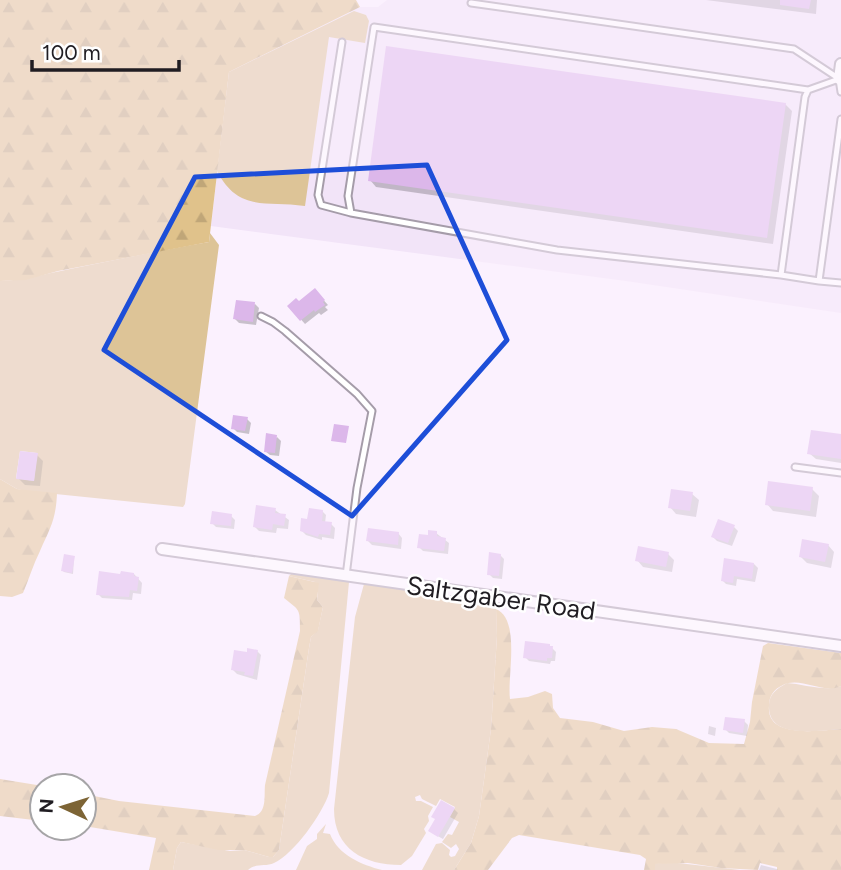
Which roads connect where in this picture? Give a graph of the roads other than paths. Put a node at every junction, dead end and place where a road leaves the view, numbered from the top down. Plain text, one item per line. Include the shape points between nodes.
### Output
1 (471, 3) dead end
2 (342, 42) dead end
3 (841, 64) edge
4 (840, 79) edge
5 (808, 90) junction
6 (841, 92) edge
7 (841, 119) edge
8 (351, 213) junction
9 (781, 275) junction
10 (819, 281) junction
11 (841, 283) edge
12 (261, 316) dead end
13 (795, 467) dead end
14 (841, 473) edge
15 (162, 549) dead end
16 (346, 576) junction
17 (841, 646) edge

1 - 4 lane via 794,49
2 - 8 lane via 318,195 321,205
3 - 4 street
4 - 5 lane
4 - 6 lane
5 - 8 lane via 374,27 348,197
5 - 9 lane
7 - 10 lane
8 - 9 lane via 557,250
9 - 10 lane
10 - 11 lane
12 - 16 lane via 372,411
13 - 14 lane
15 - 16 street, Saltzgaber Road
16 - 17 street, Saltzgaber Road

